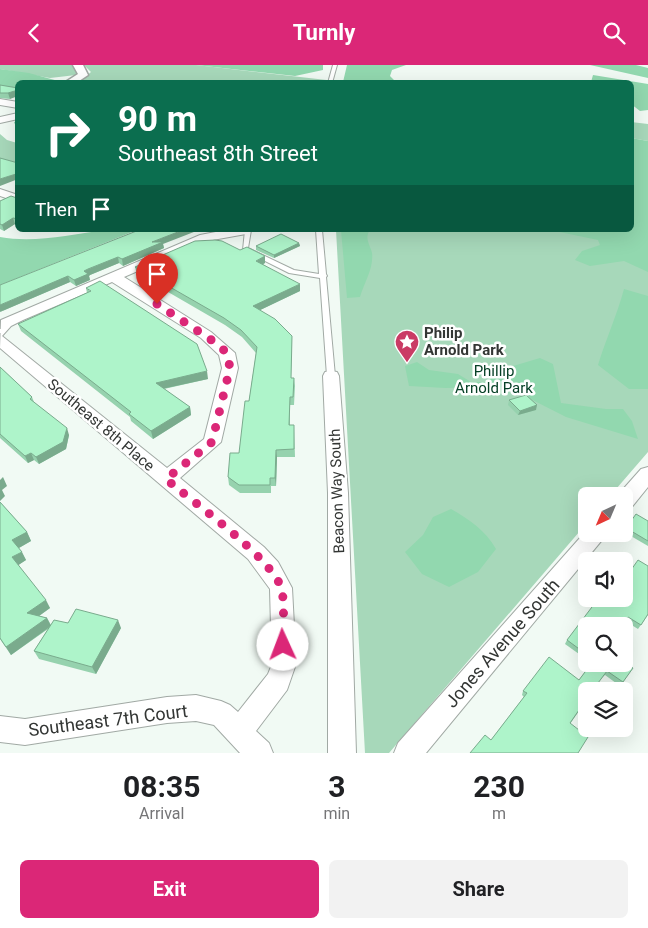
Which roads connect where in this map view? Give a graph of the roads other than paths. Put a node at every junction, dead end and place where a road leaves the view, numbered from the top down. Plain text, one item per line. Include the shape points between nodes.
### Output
1 (78, 65) edge
2 (335, 65) edge
3 (73, 80) edge
4 (331, 80) edge
5 (0, 102) edge
6 (15, 105) edge
7 (0, 110) edge
8 (15, 117) edge
9 (0, 120) edge
10 (0, 193) edge
11 (15, 198) edge
12 (236, 232) edge
13 (247, 232) edge
14 (319, 232) edge
15 (324, 276) junction
16 (114, 277) junction
17 (0, 331) edge
18 (0, 340) edge
19 (331, 376) joint
20 (648, 474) edge
21 (166, 479) junction
22 (633, 492) edge
23 (588, 543) edge
24 (0, 729) edge
25 (239, 732) junction
26 (259, 753) edge
27 (342, 753) edge
28 (408, 753) edge

1 - 3 street via 83,75
2 - 4 lane
5 - 6 street
6 - 7 street
8 - 9 street
10 - 11 street
12 - 16 street via 204,238
13 - 15 lane via 245,249 291,273
14 - 15 lane, Beacon Way South
15 - 19 lane, Beacon Way South
16 - 17 street via 18,317 6,323
16 - 21 street via 206,335 227,353 230,368 212,442
18 - 21 street, Southeast 8th Place
19 - 27 street, Beacon Way South via 338,493
20 - 22 street
21 - 25 street, Southeast 8th Place via 256,553 281,588 284,664 278,681
23 - 28 street, Jones Avenue South
24 - 25 street, Southeast 7th Court via 25,732 196,708 221,714
25 - 26 street, Southeast 7th Court

